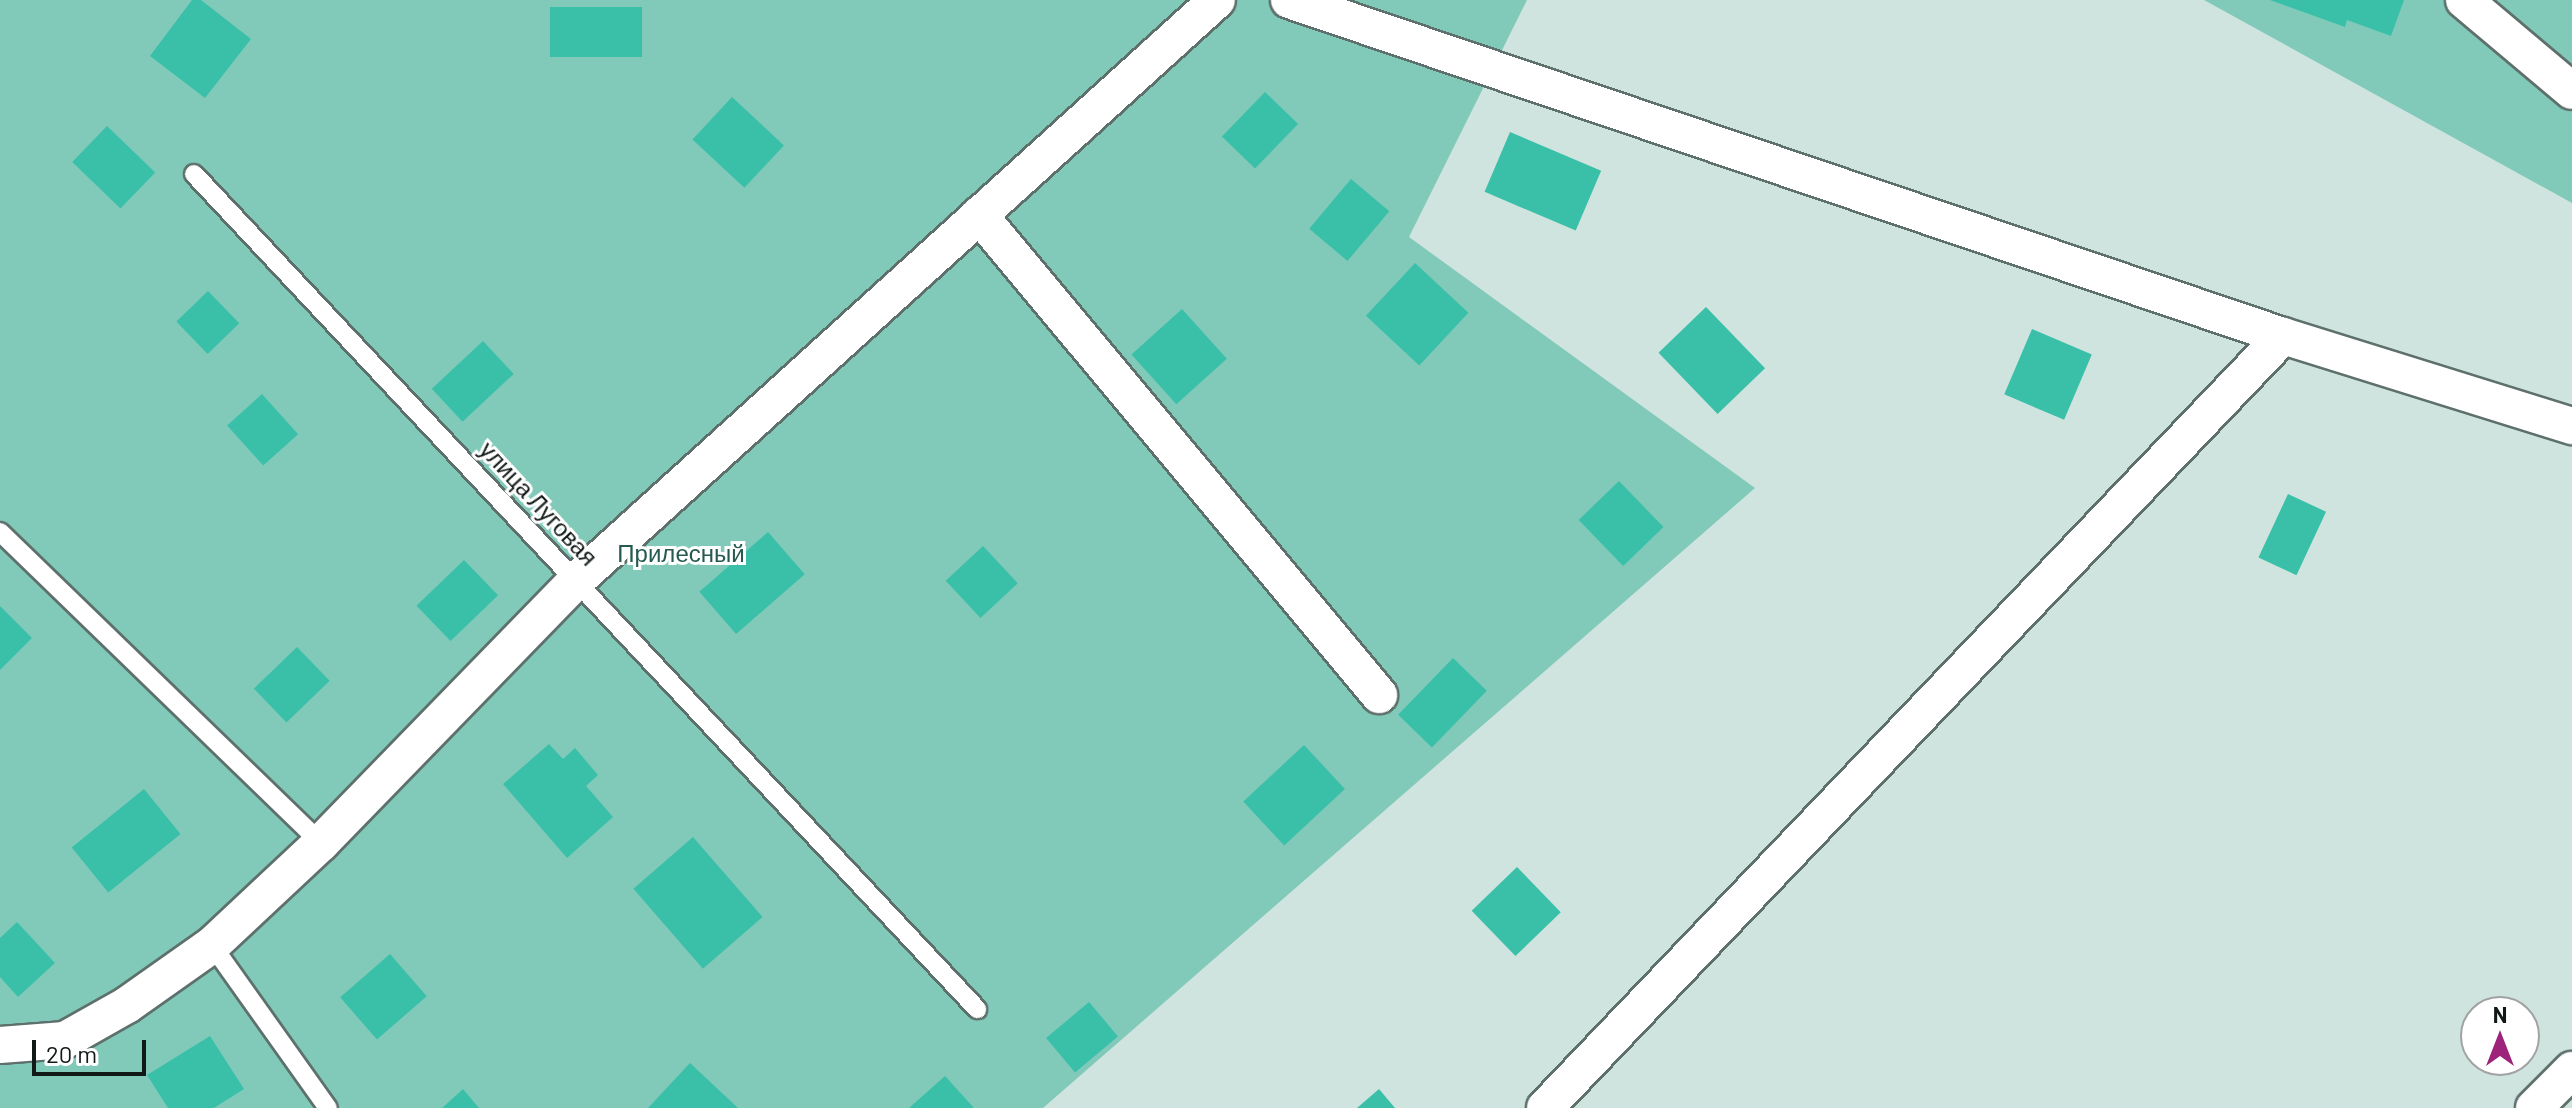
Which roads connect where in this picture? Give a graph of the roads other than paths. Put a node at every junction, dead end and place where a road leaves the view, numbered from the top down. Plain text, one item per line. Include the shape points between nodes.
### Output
1 (1217, 0) edge
2 (1289, 0) edge
3 (2464, 0) edge
4 (2572, 91) edge
5 (194, 174) dead end
6 (979, 215) junction
7 (2283, 336) junction
8 (2572, 426) edge
9 (0, 532) edge
10 (578, 579) junction
11 (1379, 695) dead end
12 (321, 843) junction
13 (212, 945) junction
14 (977, 1009) dead end
15 (0, 1045) edge
16 (2572, 1070) edge
17 (328, 1108) edge
18 (1545, 1108) edge
19 (2534, 1108) edge

1 - 6 street
2 - 7 street
3 - 4 street
5 - 10 lane, улица Луговая
6 - 10 street
6 - 11 street
7 - 8 street
7 - 18 street
9 - 12 lane
10 - 12 street
10 - 14 lane, улица Луговая
12 - 13 street
13 - 15 street via 127,1005 65,1040
13 - 17 lane
16 - 19 street

